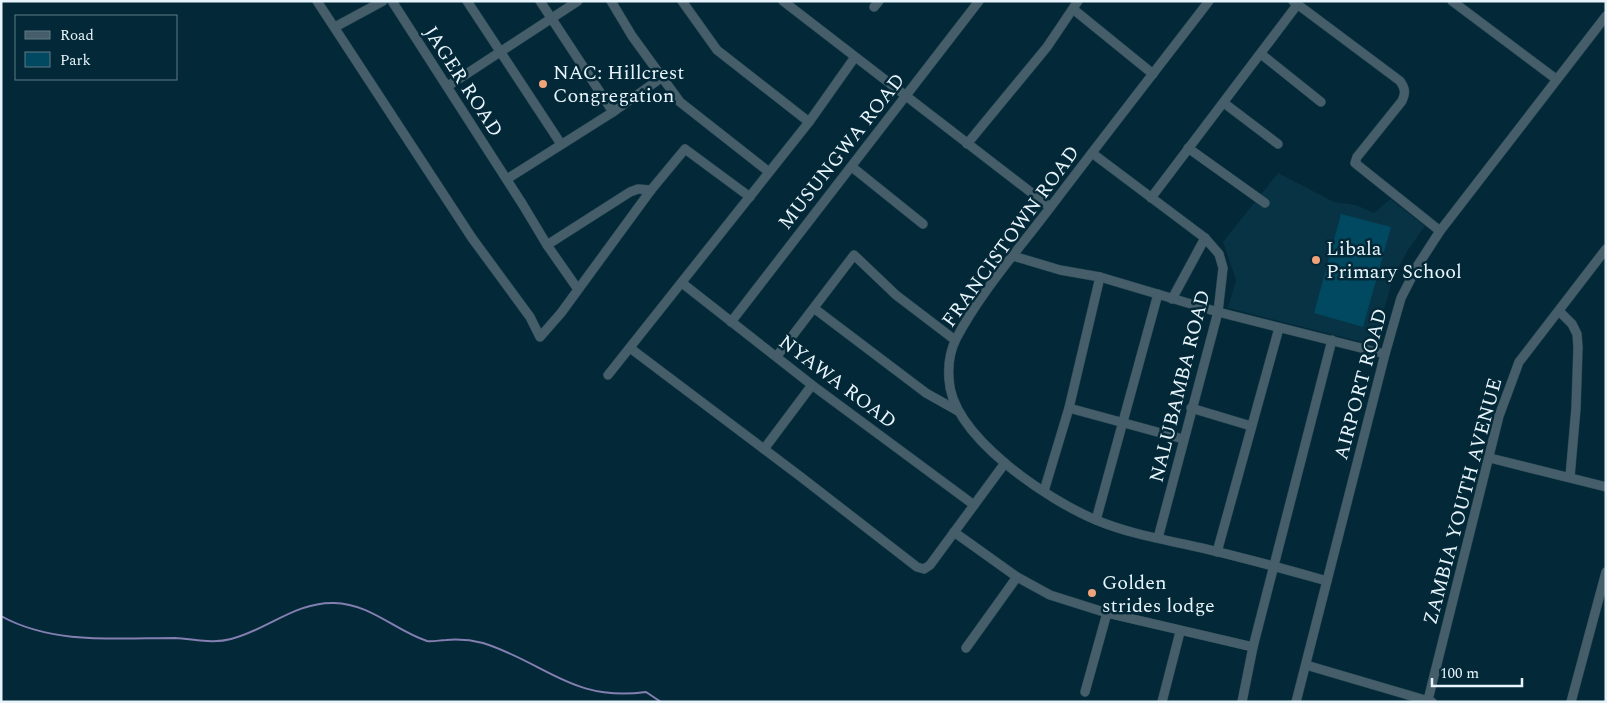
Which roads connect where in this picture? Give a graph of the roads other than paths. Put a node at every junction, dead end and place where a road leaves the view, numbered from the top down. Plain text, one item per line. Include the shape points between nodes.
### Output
1 (317, 1) edge
2 (383, 1) edge
3 (392, 1) edge
4 (467, 1) edge
5 (540, 1) edge
6 (578, 1) edge
7 (611, 1) edge
8 (682, 1) edge
9 (783, 1) edge
10 (979, 1) edge
11 (1209, 1) edge
12 (1452, 1) edge
13 (1076, 3) edge
14 (1295, 3) edge
15 (1606, 16) edge
16 (551, 18) junction
17 (335, 27) junction
18 (500, 51) junction
19 (1261, 54) junction
20 (855, 56) junction
21 (1152, 74) junction
22 (662, 78) junction
23 (1556, 79) junction
24 (448, 86) junction
25 (905, 97) junction
26 (1321, 102) dead end
27 (1224, 103) junction
28 (613, 112) junction
29 (809, 122) junction
30 (561, 144) junction
31 (968, 144) junction
32 (1278, 144) dead end
33 (1188, 148) junction
34 (1092, 152) junction
35 (852, 167) junction
36 (769, 172) junction
37 (507, 179) junction
38 (651, 190) junction
39 (750, 197) junction
40 (1151, 198) junction
41 (1265, 203) dead end
42 (1050, 207) junction
43 (923, 224) dead end
44 (1440, 231) junction
45 (1205, 238) junction
46 (546, 245) junction
47 (1606, 249) edge
48 (1012, 256) junction
49 (1100, 277) junction
50 (682, 283) junction
51 (577, 288) junction
52 (1158, 294) junction
53 (1172, 298) junction
54 (815, 309) junction
55 (1559, 311) junction
56 (1218, 312) junction
57 (731, 322) junction
58 (1279, 328) junction
59 (955, 340) junction
60 (1332, 340) junction
61 (630, 348) junction
62 (1385, 354) junction
63 (778, 356) junction
64 (608, 375) dead end
65 (812, 384) junction
66 (1069, 408) junction
67 (1191, 408) junction
68 (958, 411) junction
69 (1124, 423) junction
70 (1251, 426) junction
71 (1183, 439) junction
72 (764, 450) junction
73 (1490, 458) junction
74 (1006, 463) junction
75 (1570, 477) junction
76 (1606, 487) edge
77 (1044, 491) junction
78 (974, 505) junction
79 (1096, 520) junction
80 (954, 532) junction
81 (1158, 538) junction
82 (1217, 552) junction
83 (1275, 566) junction
84 (1606, 572) edge
85 (1017, 576) junction
86 (1327, 581) junction
87 (1107, 614) junction
88 (1180, 632) junction
89 (1253, 647) junction
90 (966, 648) dead end
91 (1306, 665) junction
92 (1085, 692) dead end
93 (1430, 701) edge
94 (1162, 702) edge
95 (1242, 702) edge
96 (1296, 702) edge
97 (1570, 702) edge

1 - 17 street
2 - 17 street
3 - 24 street, JAGER ROAD
4 - 18 street
5 - 16 street
6 - 16 street
7 - 22 street
8 - 29 street via 717,50
9 - 20 street
10 - 25 street, MUSUNGWA ROAD
11 - 21 street, FRANCISTOWN ROAD
12 - 23 street
13 - 21 street
13 - 31 street via 1047,47
14 - 19 street
14 - 44 street via 1404,87 1402,101 1355,163
15 - 23 street, AIRPORT ROAD
16 - 18 street
16 - 28 street
17 - 51 street via 472,238 530,317 540,337
18 - 24 street
18 - 30 street
19 - 26 street
19 - 27 street
20 - 25 street
20 - 29 street
21 - 34 street, FRANCISTOWN ROAD
22 - 28 street
22 - 36 street via 680,102
23 - 44 street, AIRPORT ROAD
24 - 37 street, JAGER ROAD
25 - 31 street
25 - 35 street, MUSUNGWA ROAD
27 - 32 street
27 - 33 street
28 - 30 street
29 - 36 street
30 - 37 street
31 - 42 street
33 - 40 street
33 - 41 street
34 - 40 street, NALUBAMBA ROAD
34 - 42 street, FRANCISTOWN ROAD
35 - 43 street
35 - 57 street, MUSUNGWA ROAD
36 - 39 street
37 - 46 street, JAGER ROAD
38 - 39 street via 685,148
38 - 46 street via 630,192
38 - 51 street via 615,242
39 - 50 street
40 - 45 street, NALUBAMBA ROAD
42 - 48 street, FRANCISTOWN ROAD
44 - 62 street, AIRPORT ROAD via 1401,298
45 - 53 street
45 - 56 street, NALUBAMBA ROAD via 1219,254 1223,268
46 - 51 street, JAGER ROAD
47 - 55 street, ZAMBIA YOUTH AVENUE
48 - 49 street
48 - 59 street, FRANCISTOWN ROAD
49 - 52 street
49 - 66 street
50 - 57 street, NYAWA ROAD
50 - 61 street
52 - 53 street
52 - 69 street
53 - 56 street
54 - 59 street via 854,255 896,295
54 - 63 street
54 - 68 street via 926,393
55 - 73 street, ZAMBIA YOUTH AVENUE via 1516,369 1499,416
55 - 75 street via 1572,324 1578,347
56 - 58 street
56 - 67 street, NALUBAMBA ROAD
57 - 63 street, NYAWA ROAD
58 - 60 street
58 - 70 street
59 - 68 street, FRANCISTOWN ROAD via 950,354 948,380
60 - 62 street
60 - 83 street
61 - 64 street
61 - 72 street
62 - 86 street, AIRPORT ROAD
63 - 65 street, NYAWA ROAD
65 - 72 street
65 - 78 street, NYAWA ROAD
66 - 69 street
66 - 77 street
67 - 70 street
67 - 71 street, NALUBAMBA ROAD
68 - 74 street, FRANCISTOWN ROAD via 980,440
69 - 71 street
69 - 79 street
70 - 82 street
71 - 81 street, NALUBAMBA ROAD
72 - 80 street via 916,567 924,569 930,565
73 - 75 street
73 - 93 street, ZAMBIA YOUTH AVENUE
74 - 77 street, FRANCISTOWN ROAD
74 - 78 street
75 - 76 street
77 - 79 street, FRANCISTOWN ROAD
78 - 80 street
79 - 81 street, FRANCISTOWN ROAD
80 - 85 street
81 - 82 street, FRANCISTOWN ROAD
82 - 83 street, FRANCISTOWN ROAD
83 - 86 street, FRANCISTOWN ROAD
83 - 89 street
84 - 97 street
85 - 87 street via 1050,595
85 - 90 street
86 - 91 street, AIRPORT ROAD
87 - 88 street
87 - 92 street
88 - 89 street
88 - 94 street
89 - 95 street
91 - 93 street
91 - 96 street, AIRPORT ROAD

